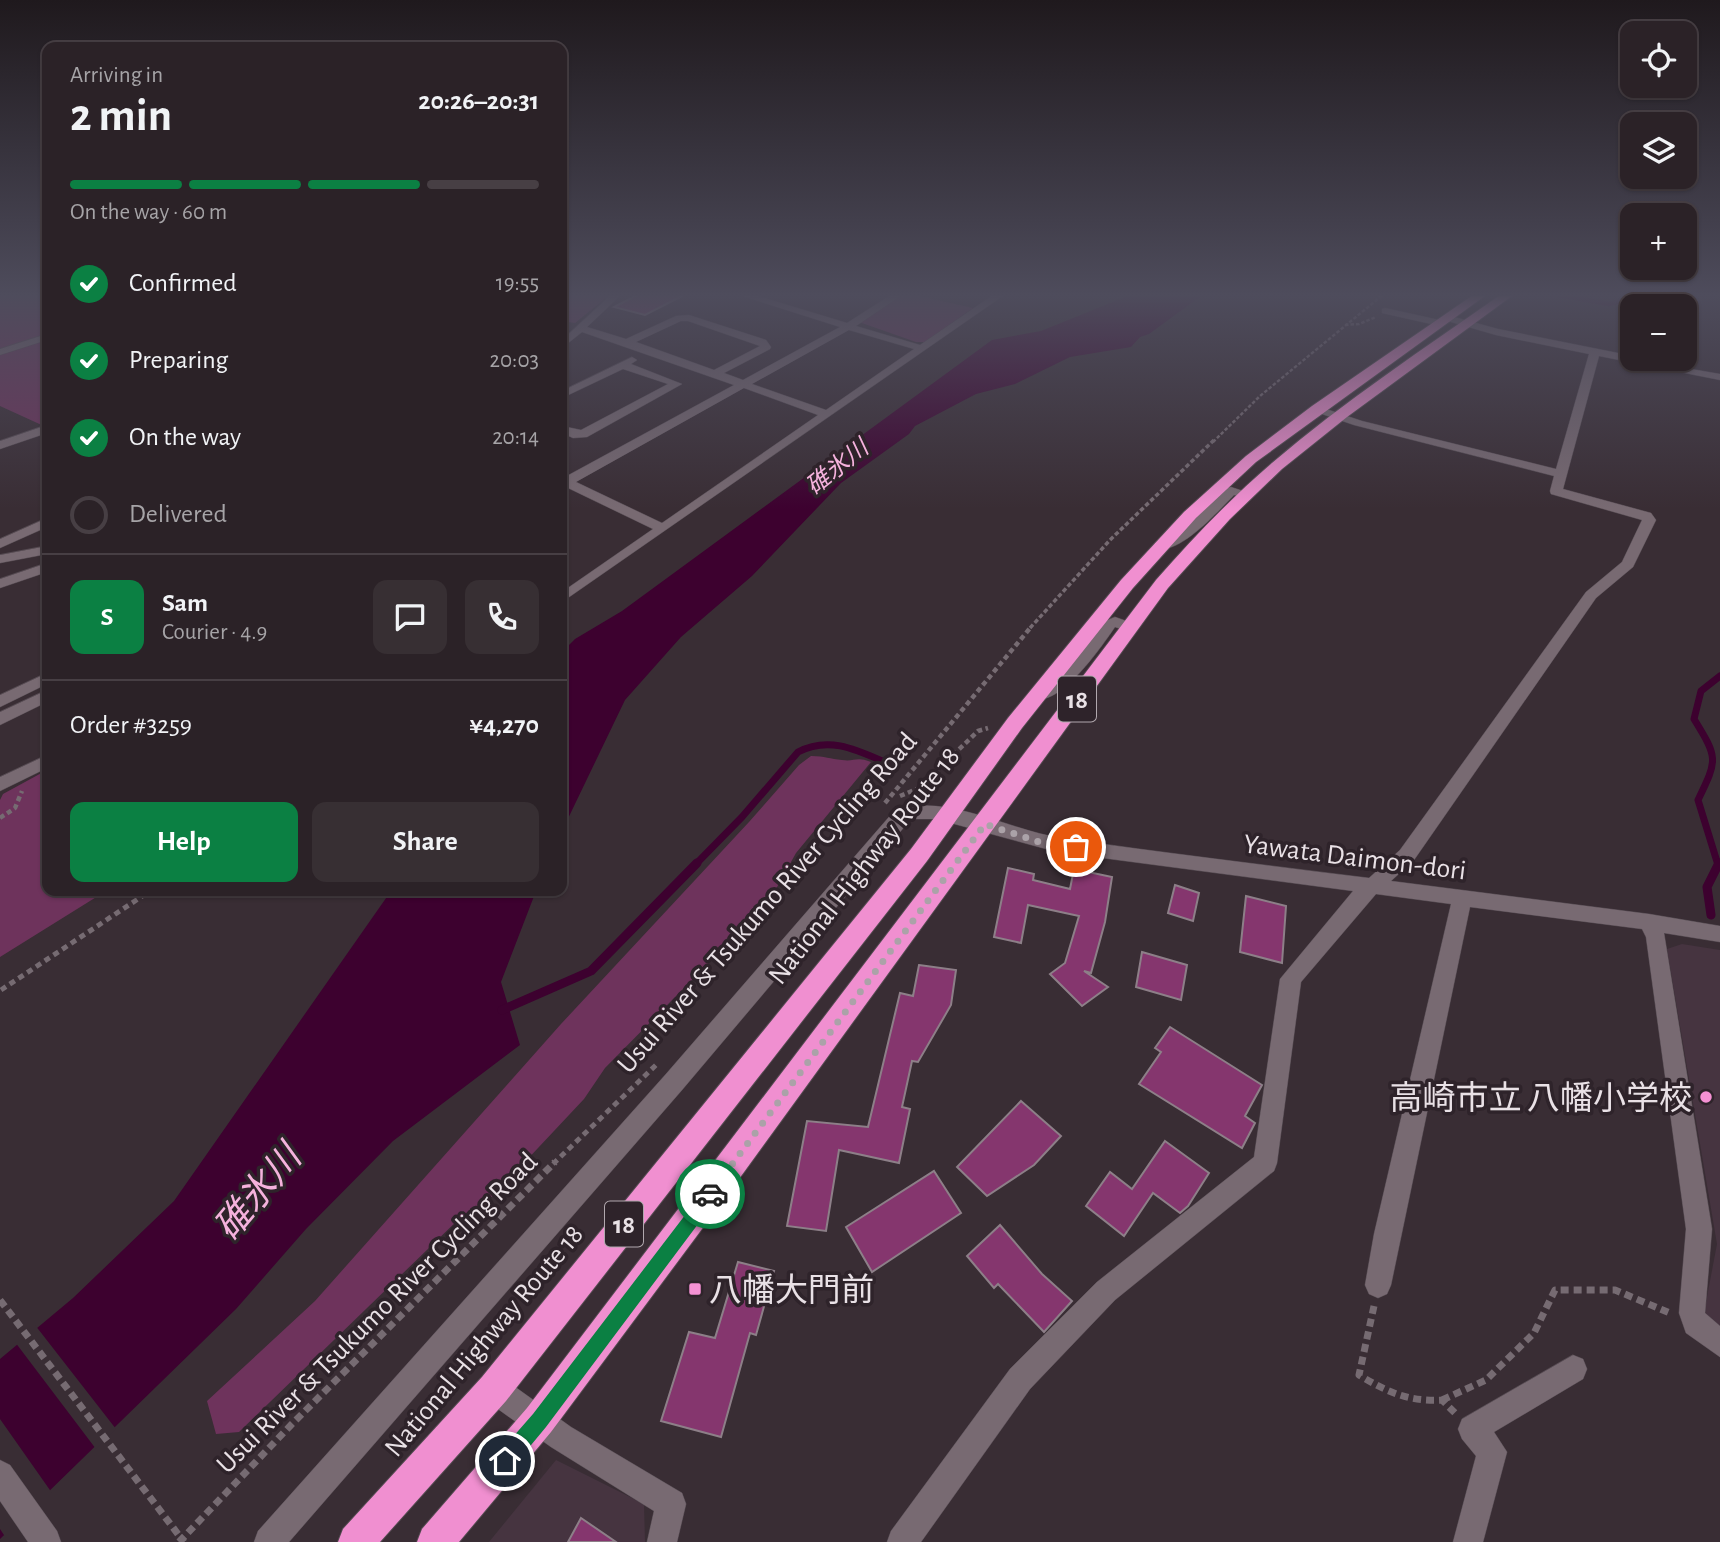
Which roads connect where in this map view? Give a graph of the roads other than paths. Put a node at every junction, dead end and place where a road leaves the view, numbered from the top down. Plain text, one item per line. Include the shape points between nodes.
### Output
1 (623, 365) joint
2 (690, 365) edge
3 (732, 365) edge
4 (778, 365) edge
5 (896, 365) edge
6 (1380, 365) edge
7 (1411, 365) edge
8 (1591, 365) edge
9 (1660, 365) edge
10 (715, 374) junction
11 (1720, 377) edge
12 (743, 384) junction
13 (567, 393) edge
14 (1317, 409) junction
15 (827, 414) junction
16 (1339, 417) junction
17 (42, 431) edge
18 (567, 431) edge
19 (0, 445) edge
20 (1561, 474) junction
21 (567, 480) edge
22 (567, 484) edge
23 (1246, 494) junction
24 (42, 524) edge
25 (662, 528) junction
26 (0, 544) edge
27 (1162, 546) junction
28 (42, 551) edge
29 (0, 559) edge
30 (42, 569) edge
31 (0, 584) edge
32 (567, 594) edge
33 (1130, 627) junction
34 (42, 681) edge
35 (42, 698) edge
36 (1035, 699) junction
37 (0, 702) edge
38 (0, 719) edge
39 (42, 764) edge
40 (7, 782) edge
41 (949, 814) junction
42 (985, 824) junction
43 (1374, 885) junction
44 (1462, 898) junction
45 (1649, 922) junction
46 (1720, 934) edge
47 (1378, 1285) road end
48 (1720, 1343) edge
49 (1573, 1369) dead end
50 (494, 1389) junction
51 (540, 1420) junction
52 (0, 1475) edge
53 (46, 1542) edge
54 (269, 1542) edge
55 (356, 1542) edge
56 (435, 1542) edge
57 (662, 1542) edge
58 (902, 1542) edge
59 (1468, 1542) edge

1 - 13 street
1 - 18 street via 677,384 583,434
2 - 10 street
3 - 10 street
4 - 12 street
5 - 15 street
6 - 14 highway, National Highway Route 18 / 18
7 - 16 highway, 18
8 - 20 street
9 - 11 street
10 - 12 street
12 - 15 street
12 - 21 street
14 - 16 street
14 - 27 highway, National Highway Route 18 / 18 via 1221,486
15 - 25 street
16 - 20 street
16 - 23 highway, 18
17 - 19 street
20 - 43 street via 1556,491 1649,520 1628,564 1591,595 1407,855
22 - 25 street
23 - 27 street via 1231,491 1194,528
23 - 33 highway, 18 via 1197,543
24 - 26 street
25 - 32 street
27 - 36 highway, National Highway Route 18 / 18
28 - 29 street
30 - 31 street
33 - 36 street via 1110,624 1077,669
33 - 42 highway, 18
34 - 37 street
35 - 38 street
36 - 41 highway, National Highway Route 18 / 18
39 - 40 street
41 - 42 street, Yawata Daimon-dori
41 - 50 highway, National Highway Route 18 / 18
41 - 54 street, Yawata Daimon-dori via 901,815 665,1092
42 - 43 street, Yawata Daimon-dori via 1057,845
42 - 51 highway, 18
43 - 44 street, Yawata Daimon-dori
43 - 58 street via 1291,979 1265,1163 1106,1291 1020,1379
44 - 45 street, Yawata Daimon-dori
44 - 47 street
45 - 46 street, Yawata Daimon-dori
45 - 48 street via 1656,937 1699,1229 1692,1313 1695,1324
49 - 59 street via 1472,1429 1492,1452
50 - 51 street
50 - 55 highway, National Highway Route 18 / 18
51 - 56 highway, 18
51 - 57 street via 671,1504
52 - 53 street

